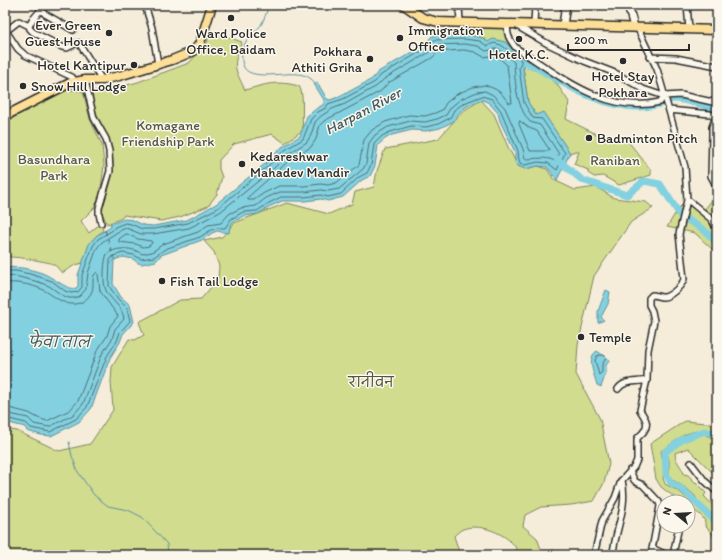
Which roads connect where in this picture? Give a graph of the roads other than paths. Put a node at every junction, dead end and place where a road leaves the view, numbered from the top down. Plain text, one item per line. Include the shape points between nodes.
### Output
1 (45, 5) edge
2 (145, 5) edge
3 (212, 5) edge
4 (404, 5) edge
5 (459, 5) edge
6 (535, 5) edge
7 (566, 5) edge
8 (628, 5) edge
9 (687, 5) edge
10 (42, 10) junction
11 (460, 23) junction
12 (511, 24) junction
13 (534, 24) junction
14 (562, 25) junction
15 (29, 26) junction
16 (635, 27) junction
17 (689, 29) junction
18 (73, 30) dead end
19 (717, 30) edge
20 (5, 31) edge
21 (650, 56) junction
22 (158, 64) junction
23 (717, 66) edge
24 (85, 80) junction
25 (102, 80) junction
26 (75, 81) junction
27 (665, 97) junction
28 (717, 103) edge
29 (668, 108) junction
30 (5, 115) edge
31 (716, 116) edge
32 (715, 136) edge
33 (717, 187) edge
34 (687, 200) junction
35 (101, 223) dead end
36 (717, 228) edge
37 (647, 380) junction
38 (618, 389) dead end
39 (691, 463) dead end
40 (630, 470) junction
41 (622, 480) junction
42 (717, 492) edge
43 (656, 499) edge
44 (656, 529) edge
45 (677, 534) edge
46 (652, 548) junction
47 (613, 553) dead end
48 (594, 555) edge
49 (651, 555) edge
50 (672, 555) edge

1 - 10 street
2 - 22 street
3 - 22 main road via 198,47 194,51
4 - 11 main road via 427,20
5 - 11 street
6 - 13 street
7 - 14 main road
8 - 16 main road
9 - 17 street
10 - 15 street
10 - 18 street
11 - 12 main road
12 - 13 main road
12 - 27 street via 548,44
12 - 27 street via 506,32 516,48 589,94 609,101 640,105 660,102
13 - 14 main road
14 - 16 main road
15 - 20 street via 19,21
15 - 25 street via 33,32 62,47 79,44
16 - 17 main road
16 - 21 street
17 - 19 main road
20 - 26 street via 18,49 26,55 72,77
21 - 23 street
21 - 27 street via 657,69
22 - 25 main road via 131,74
24 - 25 main road
24 - 26 main road
24 - 35 street via 94,118 106,139 109,151 110,171 99,208
26 - 30 main road
27 - 28 street via 681,95
27 - 29 street
29 - 31 street
29 - 34 street via 685,167
31 - 32 street via 712,127
32 - 33 street via 711,176
34 - 36 street via 711,219
34 - 37 street via 680,232 683,284 663,298 652,295 649,298 654,321 648,350
37 - 38 street via 627,382
37 - 40 street via 640,410 647,425 637,439 637,460
39 - 42 street
40 - 41 street
40 - 43 street via 634,480 643,484
41 - 47 street via 623,508
41 - 48 street via 602,522
44 - 46 street
45 - 50 street
46 - 49 street
46 - 50 street

